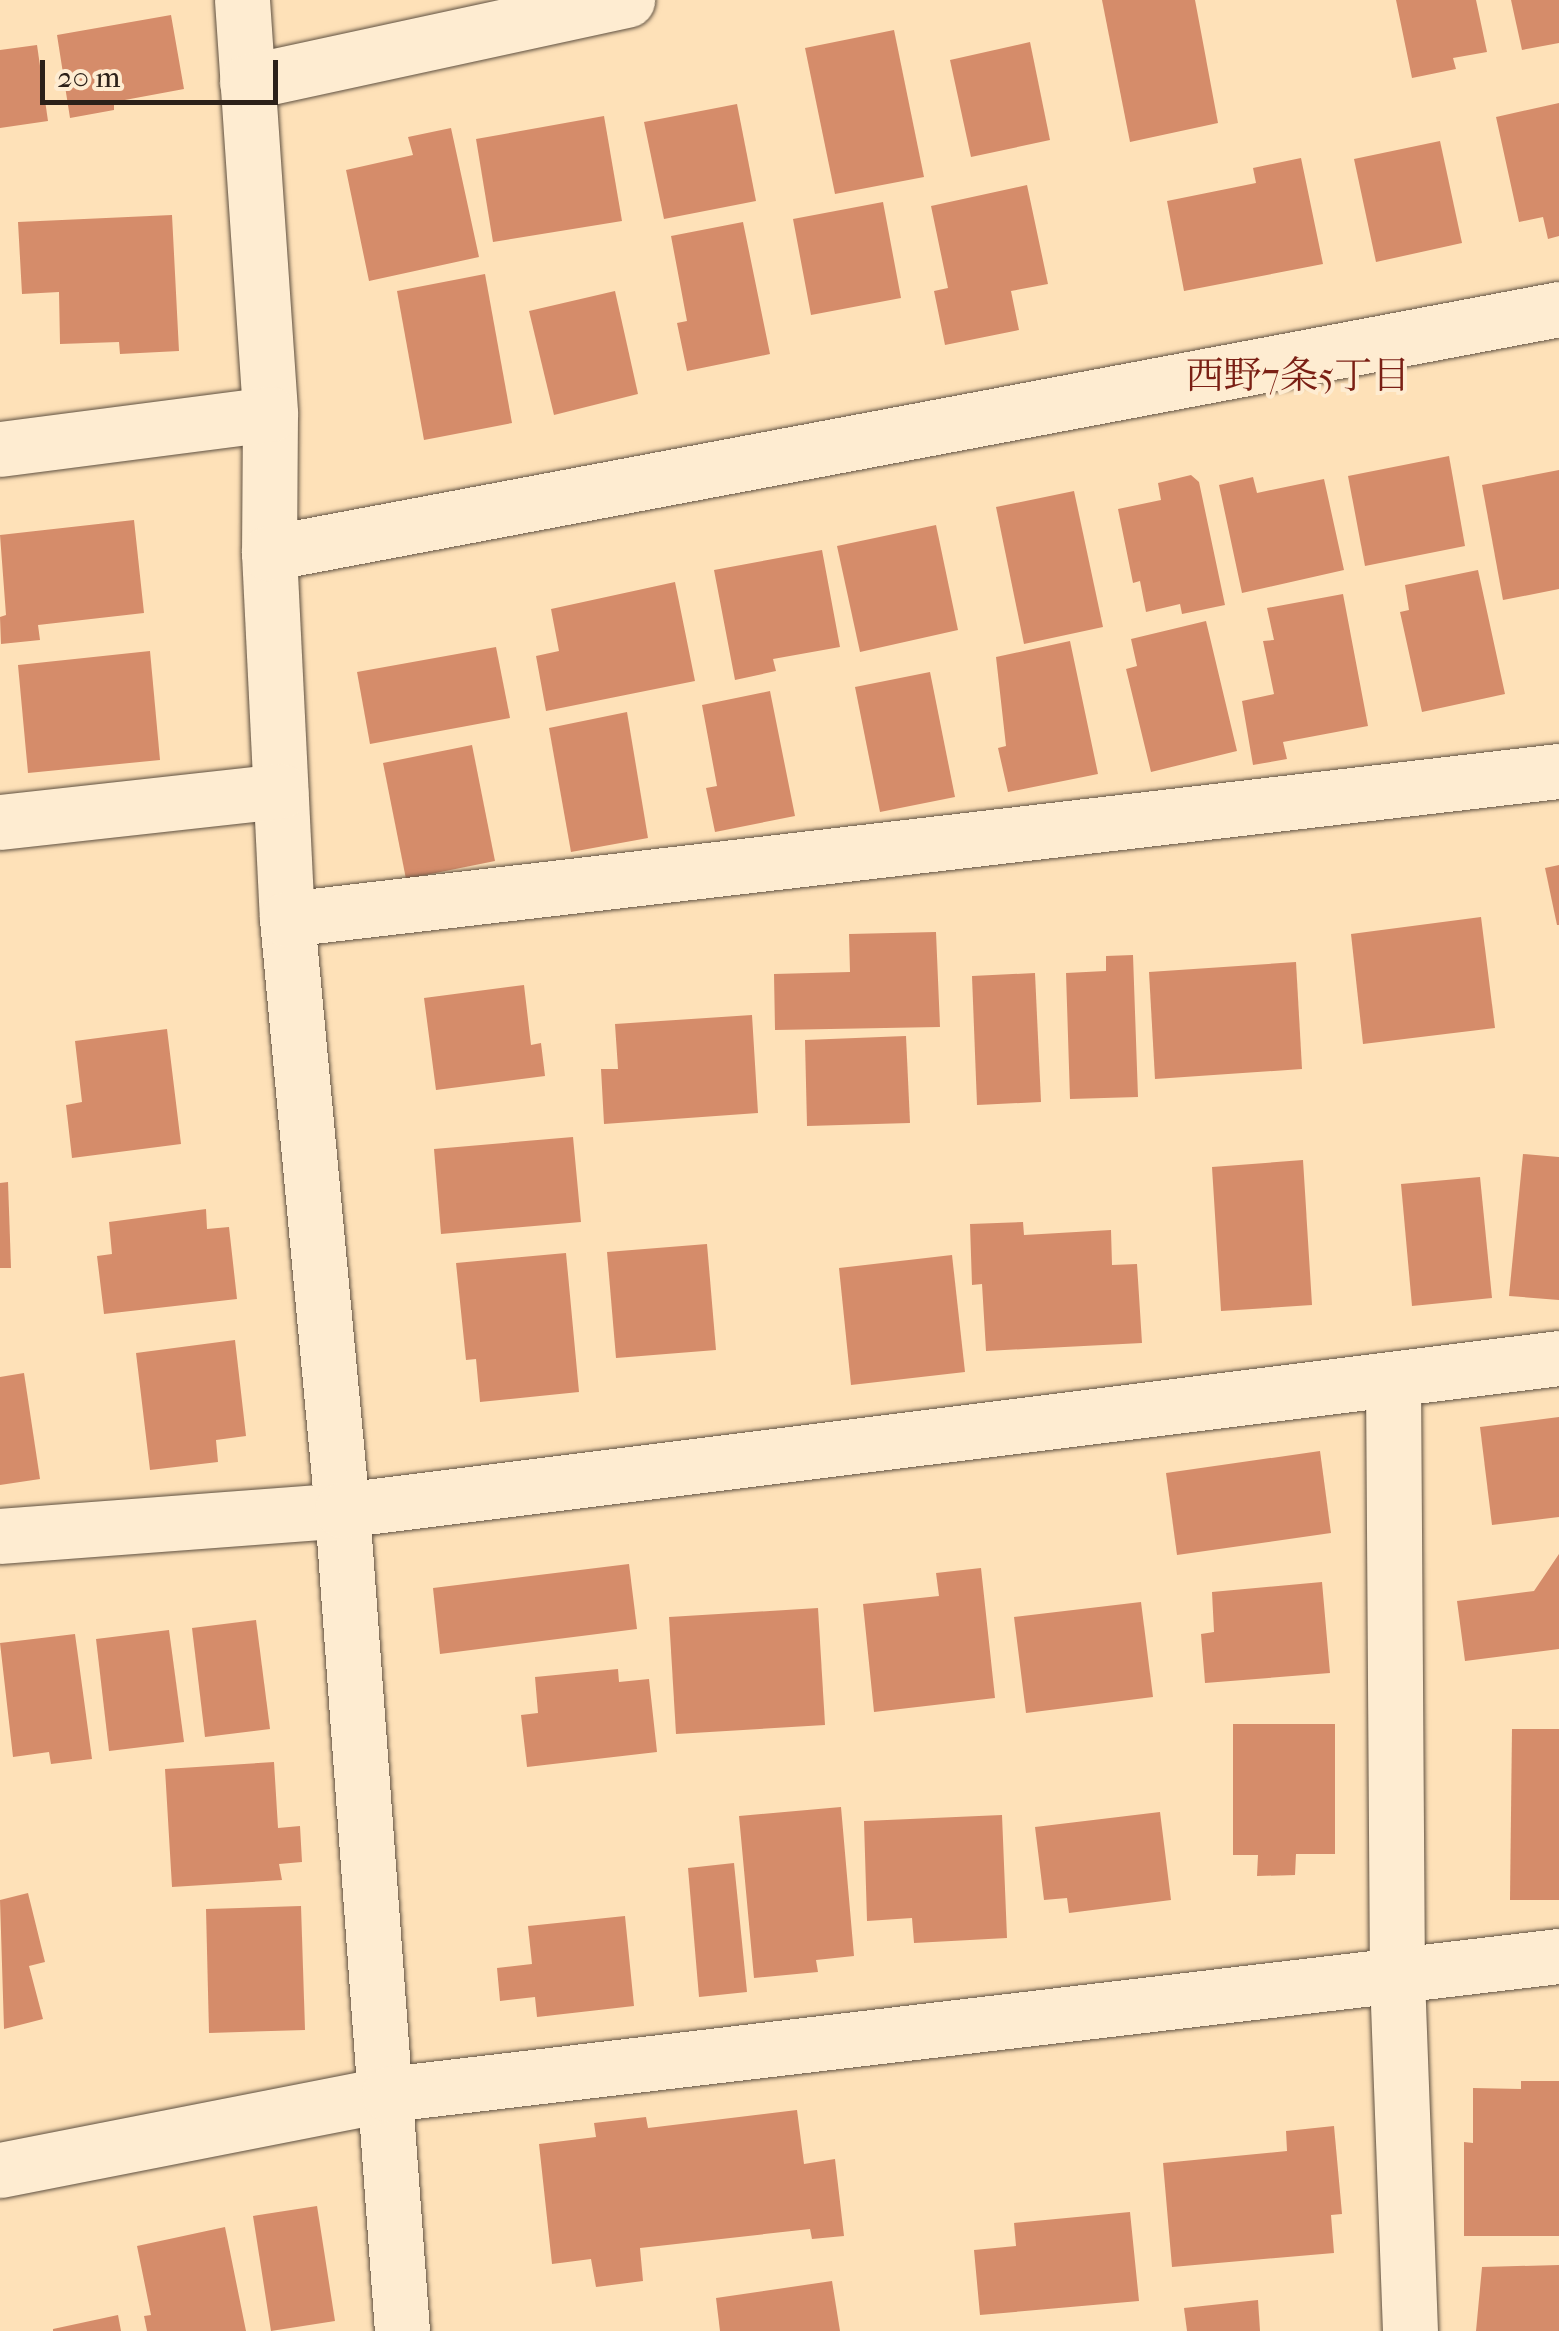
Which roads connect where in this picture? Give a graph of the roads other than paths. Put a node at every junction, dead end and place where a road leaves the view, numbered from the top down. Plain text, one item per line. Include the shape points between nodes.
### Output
1 (242, 0) edge
2 (627, 0) edge
3 (248, 82) junction
4 (1559, 309) edge
5 (270, 414) junction
6 (0, 448) edge
7 (269, 553) junction
8 (1559, 771) edge
9 (280, 791) junction
10 (0, 822) edge
11 (287, 919) junction
12 (1559, 1358) edge
13 (1393, 1379) junction
14 (342, 1510) junction
15 (0, 1536) edge
16 (1559, 1956) edge
17 (1397, 1977) junction
18 (389, 2094) junction
19 (0, 2170) edge
20 (402, 2331) edge
21 (1410, 2331) edge

1 - 3 street
2 - 3 street
3 - 5 street
4 - 7 street
5 - 6 street
5 - 7 street
7 - 9 street
8 - 11 street
9 - 10 street
9 - 11 street
11 - 14 street
12 - 13 street
13 - 14 street
13 - 17 street
14 - 15 street
14 - 18 street
16 - 17 street
17 - 18 street
17 - 21 street
18 - 19 street
18 - 20 street

